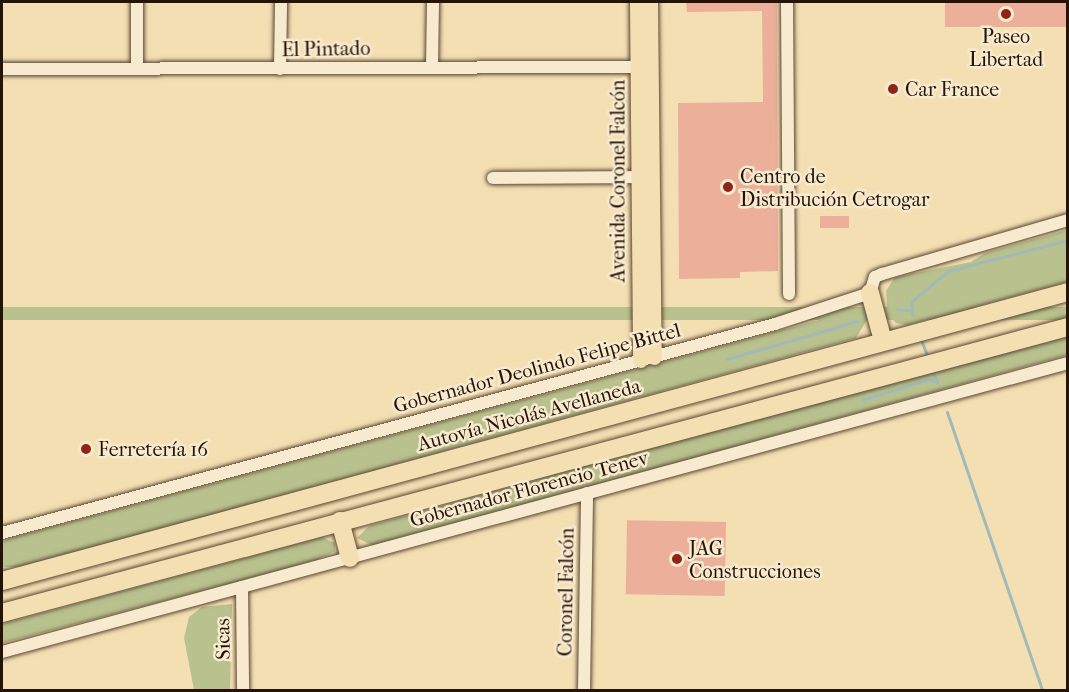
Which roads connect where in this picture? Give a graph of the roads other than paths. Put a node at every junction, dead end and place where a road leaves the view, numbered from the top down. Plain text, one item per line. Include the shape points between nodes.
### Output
1 (137, 2) edge
2 (281, 2) edge
3 (433, 2) edge
4 (638, 2) edge
5 (650, 2) edge
6 (787, 2) edge
7 (432, 67) junction
8 (644, 67) junction
9 (137, 68) junction
10 (2, 69) edge
11 (280, 69) junction
12 (645, 177) junction
13 (493, 178) dead end
14 (1068, 220) edge
15 (1068, 292) edge
16 (870, 293) junction
17 (789, 294) dead end
18 (1068, 327) edge
19 (883, 341) junction
20 (647, 358) junction
21 (1068, 363) edge
22 (587, 493) junction
23 (340, 521) junction
24 (2, 533) edge
25 (350, 558) junction
26 (2, 581) edge
27 (242, 587) junction
28 (2, 613) edge
29 (2, 652) edge
30 (243, 690) edge
31 (584, 690) edge

1 - 9 street
2 - 11 street
3 - 7 street
4 - 8 main road, Avenida Coronel Falcón
5 - 8 main road, Avenida Coronel Falcón
6 - 17 street
7 - 8 street, El Pintado
7 - 11 street, El Pintado
8 - 12 main road, Avenida Coronel Falcón
9 - 10 street, El Pintado
9 - 11 street, El Pintado
12 - 13 street
12 - 20 main road, Avenida Coronel Falcón
14 - 16 street via 882,274 875,277
15 - 19 highway, Autovía Nicolás Avellaneda
16 - 19 highway
16 - 20 street, Gobernador Deolindo Felipe Bittel
18 - 23 highway
19 - 26 highway, Autovía Nicolás Avellaneda
20 - 24 street, Gobernador Deolindo Felipe Bittel
21 - 22 street, Gobernador Florencio Tenev
22 - 25 street, Gobernador Florencio Tenev
22 - 31 street, Coronel Falcón
23 - 25 highway
23 - 28 highway
25 - 27 street, Gobernador Florencio Tenev
27 - 29 street, Gobernador Florencio Tenev
27 - 30 street, Sicas

